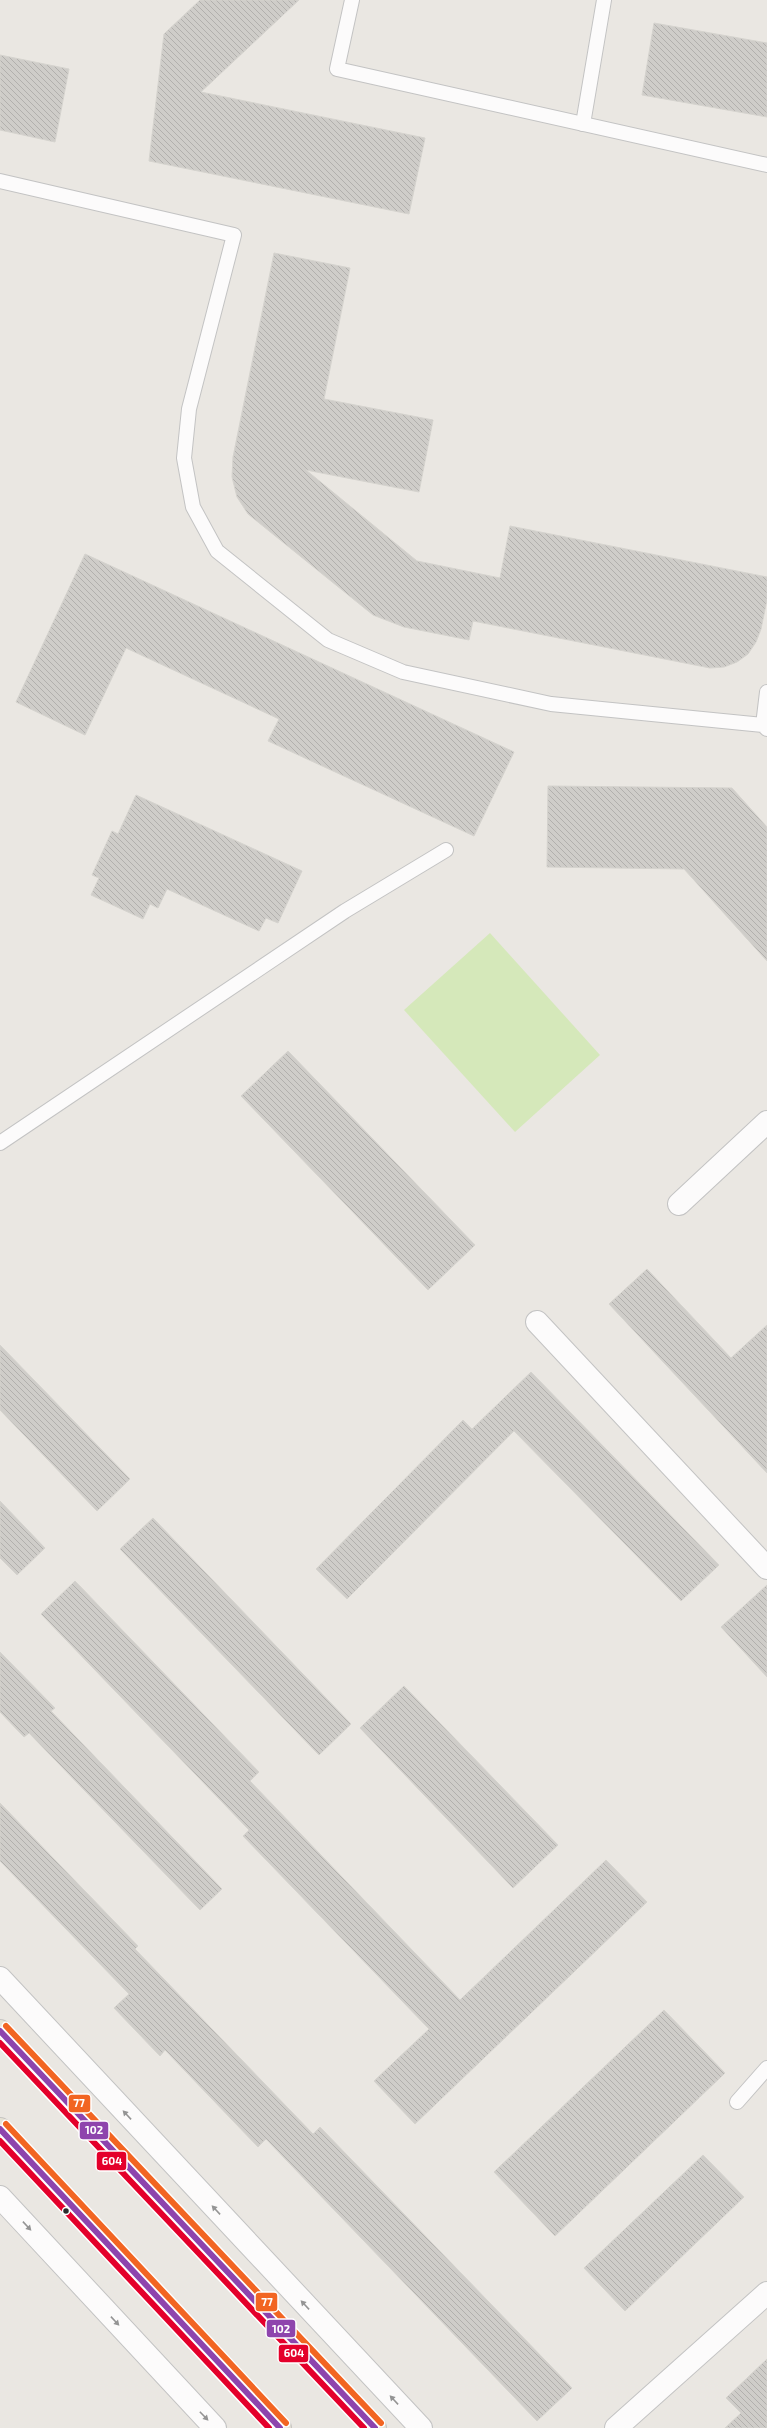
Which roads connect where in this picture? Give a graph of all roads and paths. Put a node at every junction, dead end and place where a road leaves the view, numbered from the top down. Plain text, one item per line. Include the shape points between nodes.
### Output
1 (352, 0) edge
2 (604, 0) edge
3 (582, 124) junction
4 (767, 165) edge
5 (0, 181) edge
6 (767, 692) edge
7 (765, 727) edge
8 (446, 850) dead end
9 (767, 1122) edge
10 (0, 1142) edge
11 (679, 1204) dead end
12 (537, 1322) dead end
13 (767, 1568) edge
14 (0, 1978) edge
15 (0, 2031) edge
16 (767, 2068) edge
17 (737, 2102) dead end
18 (0, 2129) edge
19 (0, 2198) edge
20 (767, 2293) edge
21 (215, 2428) edge
22 (280, 2428) edge
23 (375, 2428) edge
24 (421, 2428) edge
25 (616, 2428) edge

1 - 3 lane via 337,69
2 - 3 lane
3 - 4 lane
5 - 7 lane via 234,235 190,409 184,458 193,507 217,551 328,640 403,672 551,704
6 - 7 lane
8 - 10 lane via 345,911
9 - 11 street
12 - 13 street
24 -> 14 street
15 - 23 main road
16 - 17 lane
18 - 22 main road
19 -> 21 street
20 - 25 street

